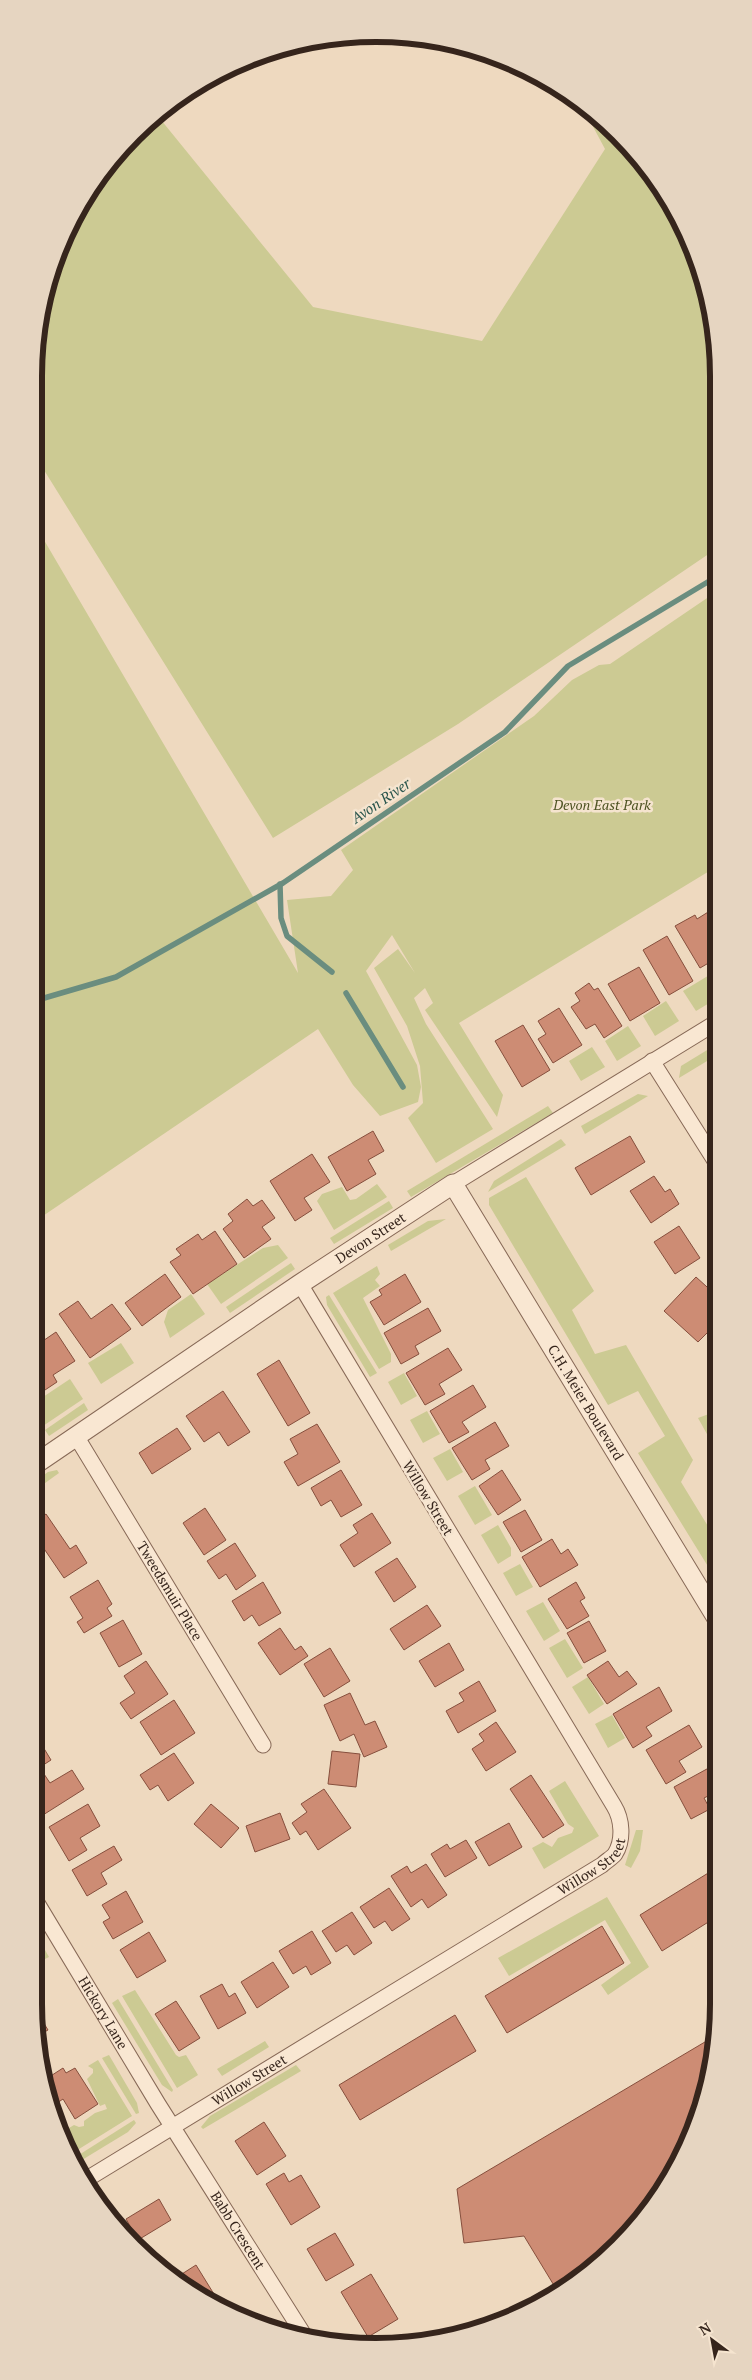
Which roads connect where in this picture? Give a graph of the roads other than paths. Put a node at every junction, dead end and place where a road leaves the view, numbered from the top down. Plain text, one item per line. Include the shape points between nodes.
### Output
1 (710, 1026) edge
2 (652, 1061) junction
3 (710, 1153) edge
4 (453, 1184) junction
5 (300, 1284) junction
6 (76, 1436) junction
7 (42, 1459) edge
8 (710, 1607) edge
9 (263, 1745) dead end
10 (42, 1911) edge
11 (173, 2126) junction
12 (91, 2177) edge
13 (300, 2328) edge

1 - 2 street, Devon Street
2 - 3 street
2 - 4 street, Devon Street
4 - 5 street, Devon Street
4 - 8 street, C.H. Meier Boulevard
5 - 6 street, Devon Street
5 - 11 street, Willow Street via 617,1811 620,1840 615,1854 602,1865
6 - 7 street, Devon Street
6 - 9 street, Tweedsmuir Place
10 - 11 street, Hickory Lane
11 - 12 street, Willow Street
11 - 13 street, Babb Crescent

